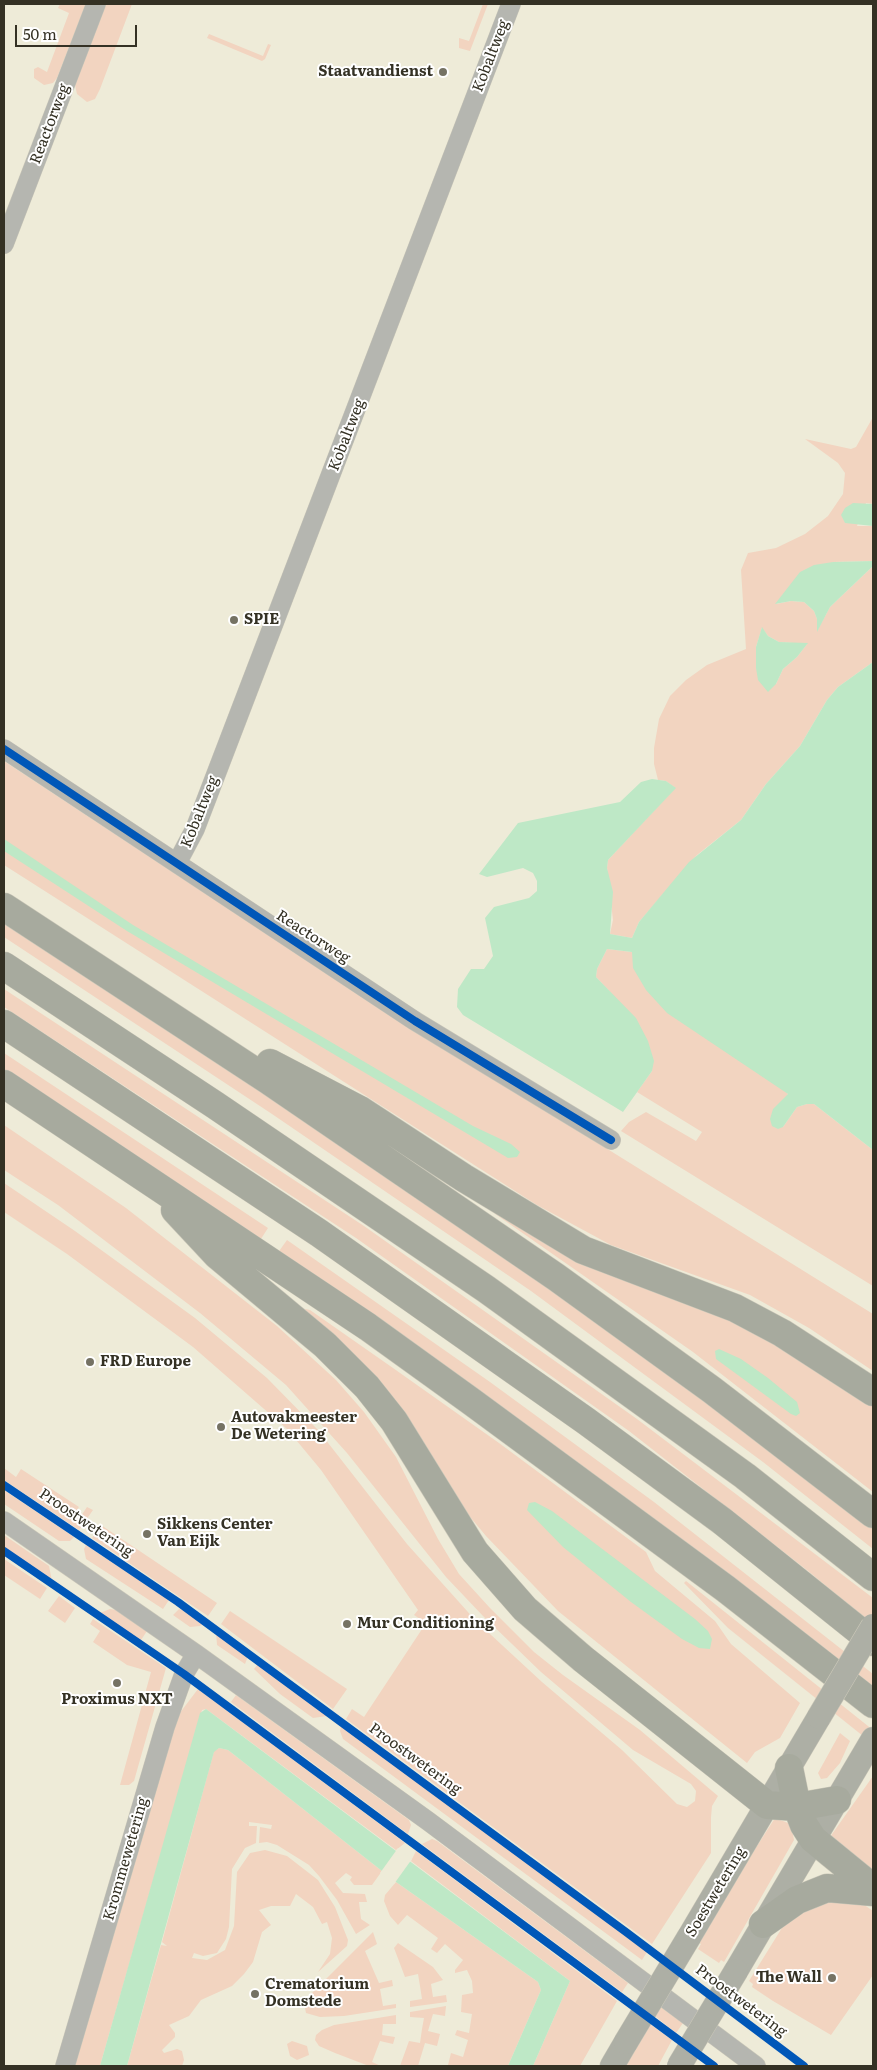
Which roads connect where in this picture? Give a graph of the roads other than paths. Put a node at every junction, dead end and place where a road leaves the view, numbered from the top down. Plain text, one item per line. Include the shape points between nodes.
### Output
1 (96, 4) edge
2 (511, 4) edge
3 (4, 244) edge
4 (4, 749) edge
5 (177, 864) junction
6 (4, 907) edge
7 (4, 966) edge
8 (118, 982) junction
9 (4, 1024) edge
10 (4, 1084) edge
11 (611, 1140) dead end
12 (137, 1171) junction
13 (873, 1392) edge
14 (873, 1514) edge
15 (4, 1520) edge
16 (873, 1577) edge
17 (873, 1626) edge
18 (873, 1642) edge
19 (196, 1654) junction
20 (873, 1704) edge
21 (869, 1746) edge
22 (789, 1768) junction
23 (837, 1800) junction
24 (767, 1805) junction
25 (797, 1806) junction
26 (814, 1839) junction
27 (873, 1888) edge
28 (873, 1892) edge
29 (763, 1924) junction
30 (65, 2066) edge
31 (612, 2066) edge
32 (679, 2066) edge
33 (756, 2066) edge

1 - 3 street, Reactorweg
2 - 5 street, Kobaltweg via 195,829
4 - 5 street, Reactorweg
5 - 11 street, Reactorweg via 415,1021
6 - 8 highway
7 - 16 highway via 288,1153 486,1289 745,1476
8 - 13 highway via 360,1110 583,1250 735,1308 782,1332
8 - 14 highway via 284,1090 556,1277 712,1390
9 - 18 highway via 319,1232 586,1421 722,1522
10 - 12 highway
12 - 20 highway via 368,1327 472,1402 726,1589
12 - 24 highway via 217,1255 326,1344 367,1387 394,1421 475,1552 525,1609
15 - 19 street
17 - 22 main road, Soestwetering, bridge
19 - 30 street, Krommewetering via 184,1674 165,1727
19 - 33 street via 428,1821
21 - 23 main road
22 - 24 main road, Soestwetering
22 - 25 highway
23 - 25 highway
23 - 26 main road
24 - 25 highway
24 - 31 main road, Soestwetering, bridge
25 - 26 highway
26 - 27 highway
26 - 29 main road
28 - 29 highway via 827,1888 797,1900
29 - 32 main road, bridge

